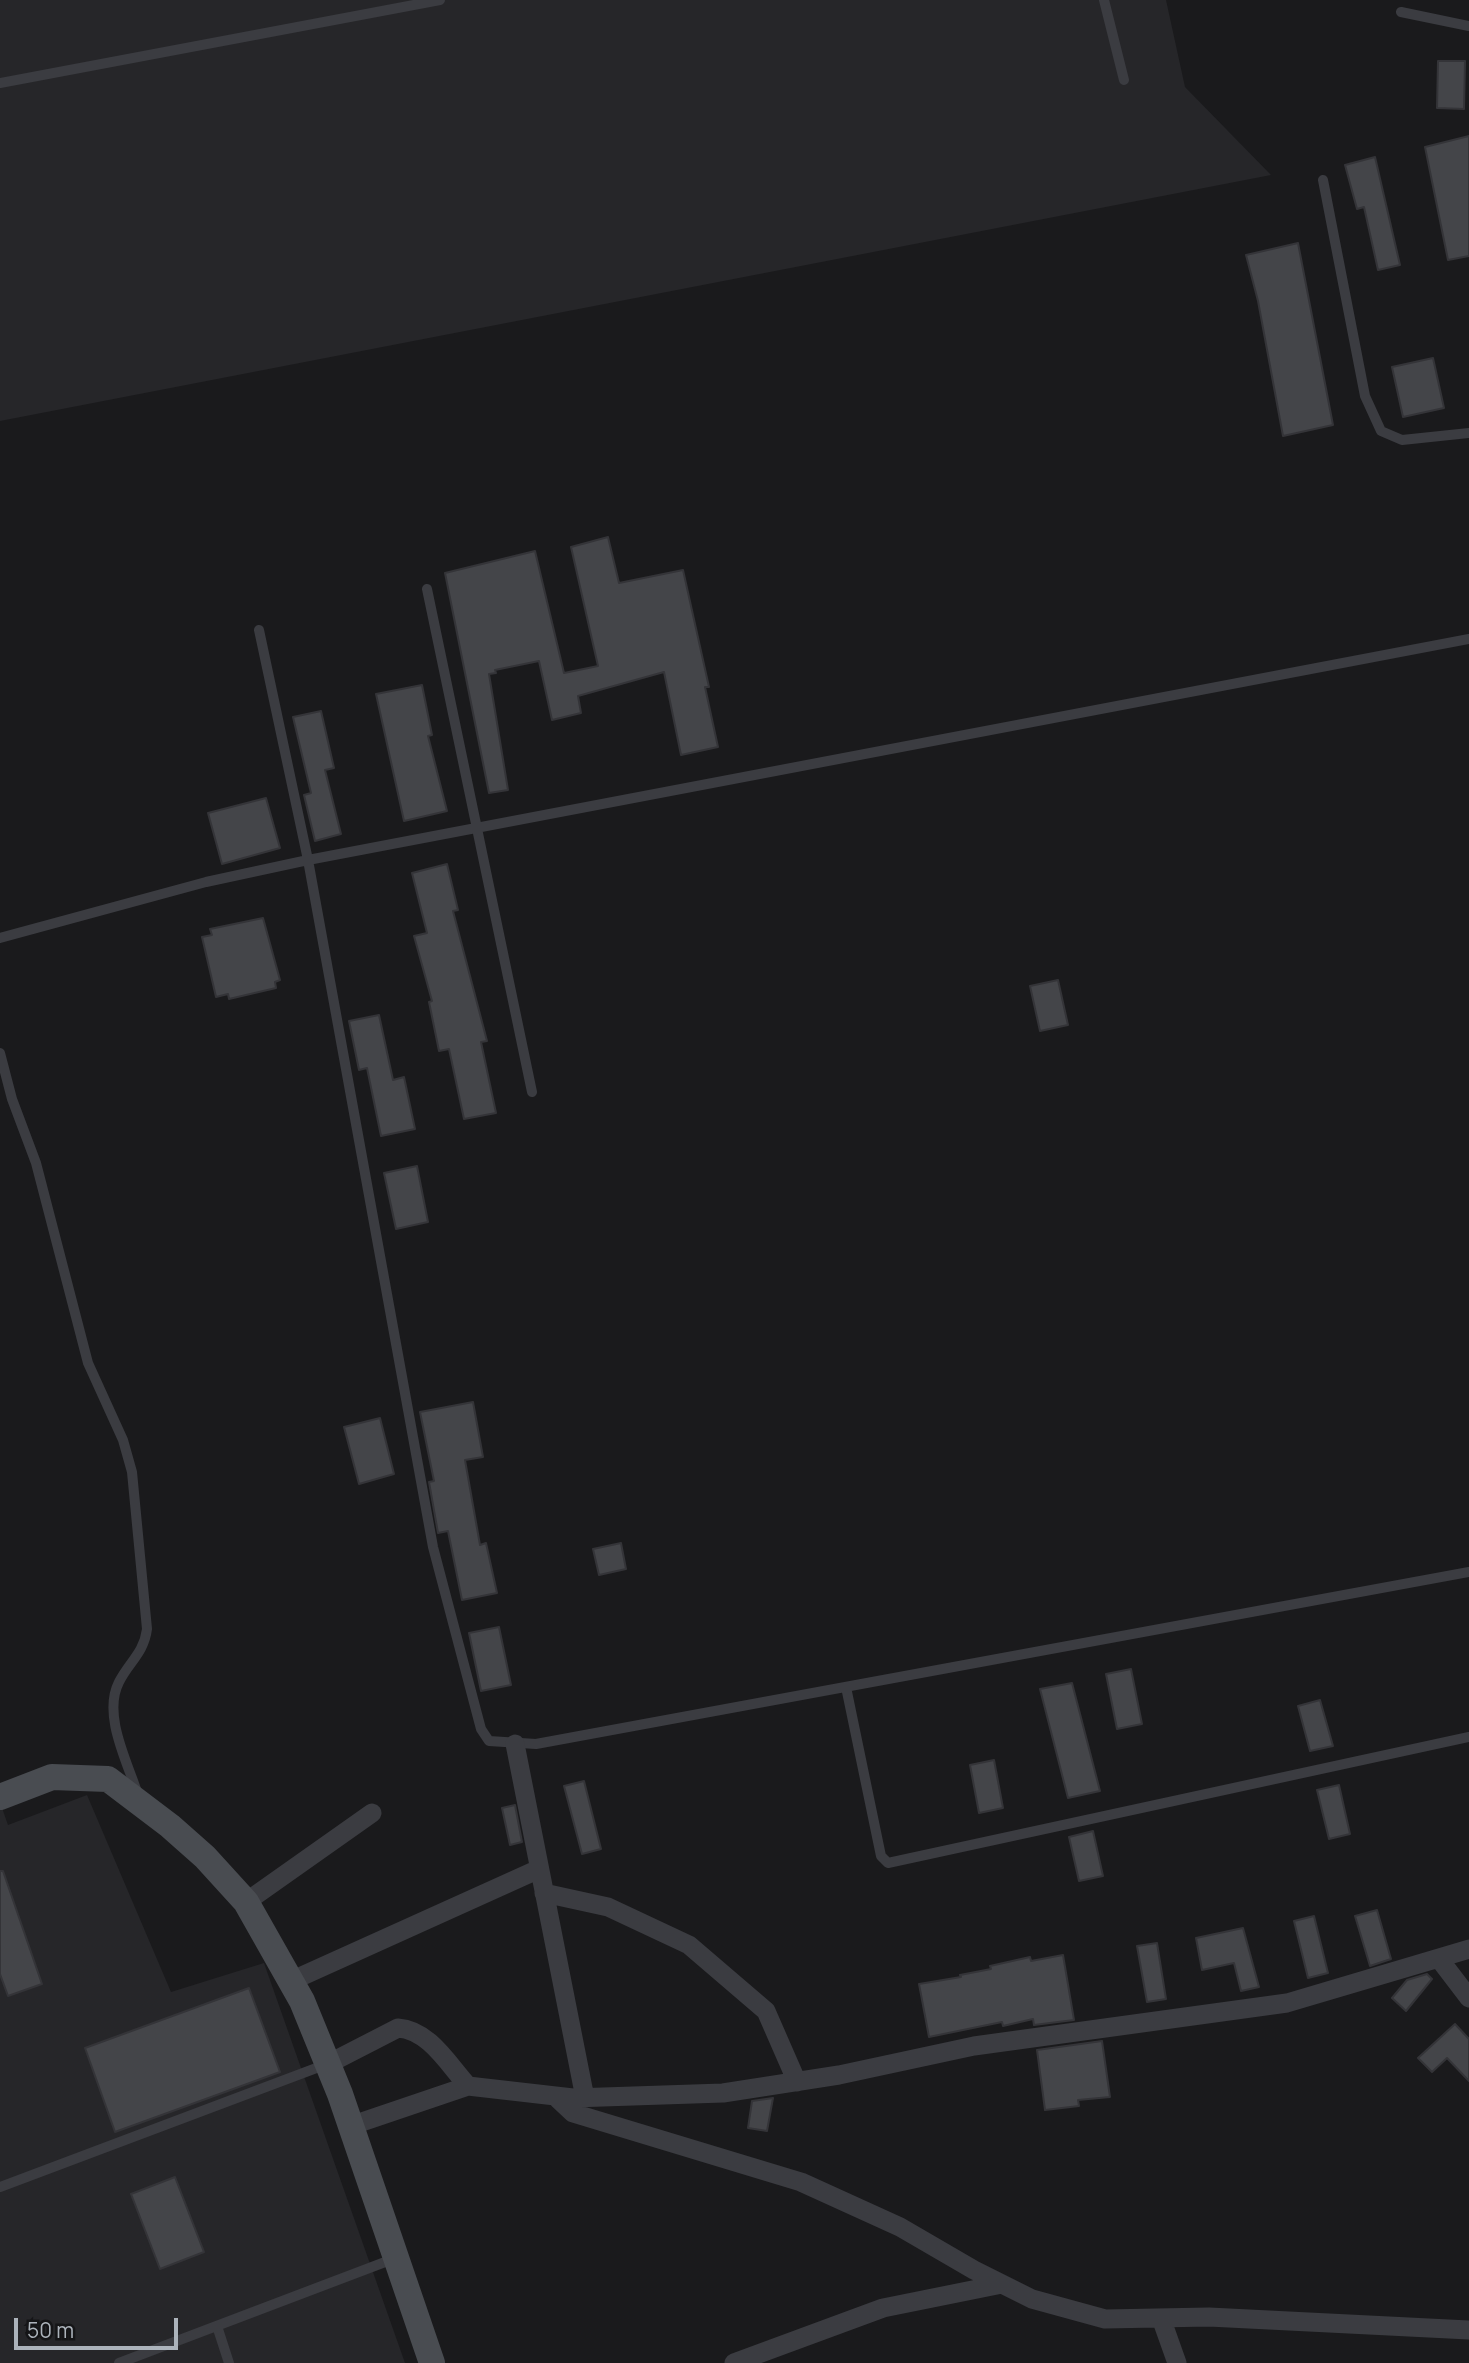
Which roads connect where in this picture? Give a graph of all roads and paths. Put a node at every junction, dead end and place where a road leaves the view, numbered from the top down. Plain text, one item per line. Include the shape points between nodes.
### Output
1 (440, 0) edge
2 (1104, 0) edge
3 (1401, 12) dead end
4 (1469, 26) edge
5 (1124, 80) dead end
6 (0, 83) edge
7 (1323, 180) dead end
8 (1469, 433) edge
9 (427, 589) dead end
10 (259, 630) dead end
11 (1469, 639) edge
12 (475, 830) junction
13 (308, 860) junction
14 (0, 938) edge
15 (0, 1053) edge
16 (532, 1091) dead end
17 (12, 1099) junction
18 (0, 1103) edge
19 (1469, 1572) edge
20 (846, 1687) junction
21 (1469, 1737) edge
22 (515, 1744) junction
23 (0, 1797) edge
24 (141, 1804) junction
25 (372, 1813) dead end
26 (539, 1869) junction
27 (544, 1893) junction
28 (246, 1902) junction
29 (1469, 1949) edge
30 (1440, 1960) junction
31 (291, 1981) junction
32 (1469, 1998) edge
33 (328, 2064) junction
34 (797, 2081) junction
35 (468, 2086) junction
36 (556, 2097) junction
37 (585, 2098) junction
38 (350, 2126) junction
39 (0, 2187) edge
40 (394, 2259) junction
41 (1002, 2284) junction
42 (1161, 2318) junction
43 (217, 2326) junction
44 (1469, 2330) edge
45 (760, 2358) edge
46 (119, 2363) edge
47 (229, 2363) edge
48 (432, 2363) edge
49 (734, 2363) edge
50 (1177, 2363) edge

1 - 6 lane
2 - 5 lane
3 - 4 lane
7 - 8 lane via 1365,396 1381,431 1402,440
9 - 12 lane
10 - 13 lane
11 - 12 lane
12 - 13 lane
12 - 16 lane
13 - 14 lane via 206,882
13 - 22 lane via 433,1547 481,1729 489,1741
15 - 17 lane
17 - 18 lane
17 - 24 lane via 36,1163 88,1363 132,1472 147,1629 145,1644 118,1682 114,1702 117,1730
19 - 20 lane
20 - 21 lane via 881,1856 888,1863
20 - 22 lane via 536,1744
22 - 26 street
23 - 24 street via 52,1777 97,1779 108,1780
24 - 28 street via 205,1857
25 - 28 street
26 - 27 street
26 - 31 street
27 - 34 street via 608,1906 690,1945 766,2011
27 - 37 street
28 - 31 street
29 - 30 street
30 - 32 street
30 - 34 street via 1287,2003 974,2046
31 - 33 street
33 - 35 street via 398,2028 410,2029 422,2034
33 - 38 street
33 - 39 lane
34 - 37 street via 723,2093
35 - 36 street
35 - 38 street
36 - 37 street
36 - 41 street via 573,2113 801,2182 900,2227
38 - 40 street
40 - 43 lane
40 - 48 street
41 - 42 street via 1032,2299 1105,2319
41 - 45 street via 883,2308
42 - 44 street
42 - 50 street
43 - 46 lane
43 - 47 lane
45 - 49 street

